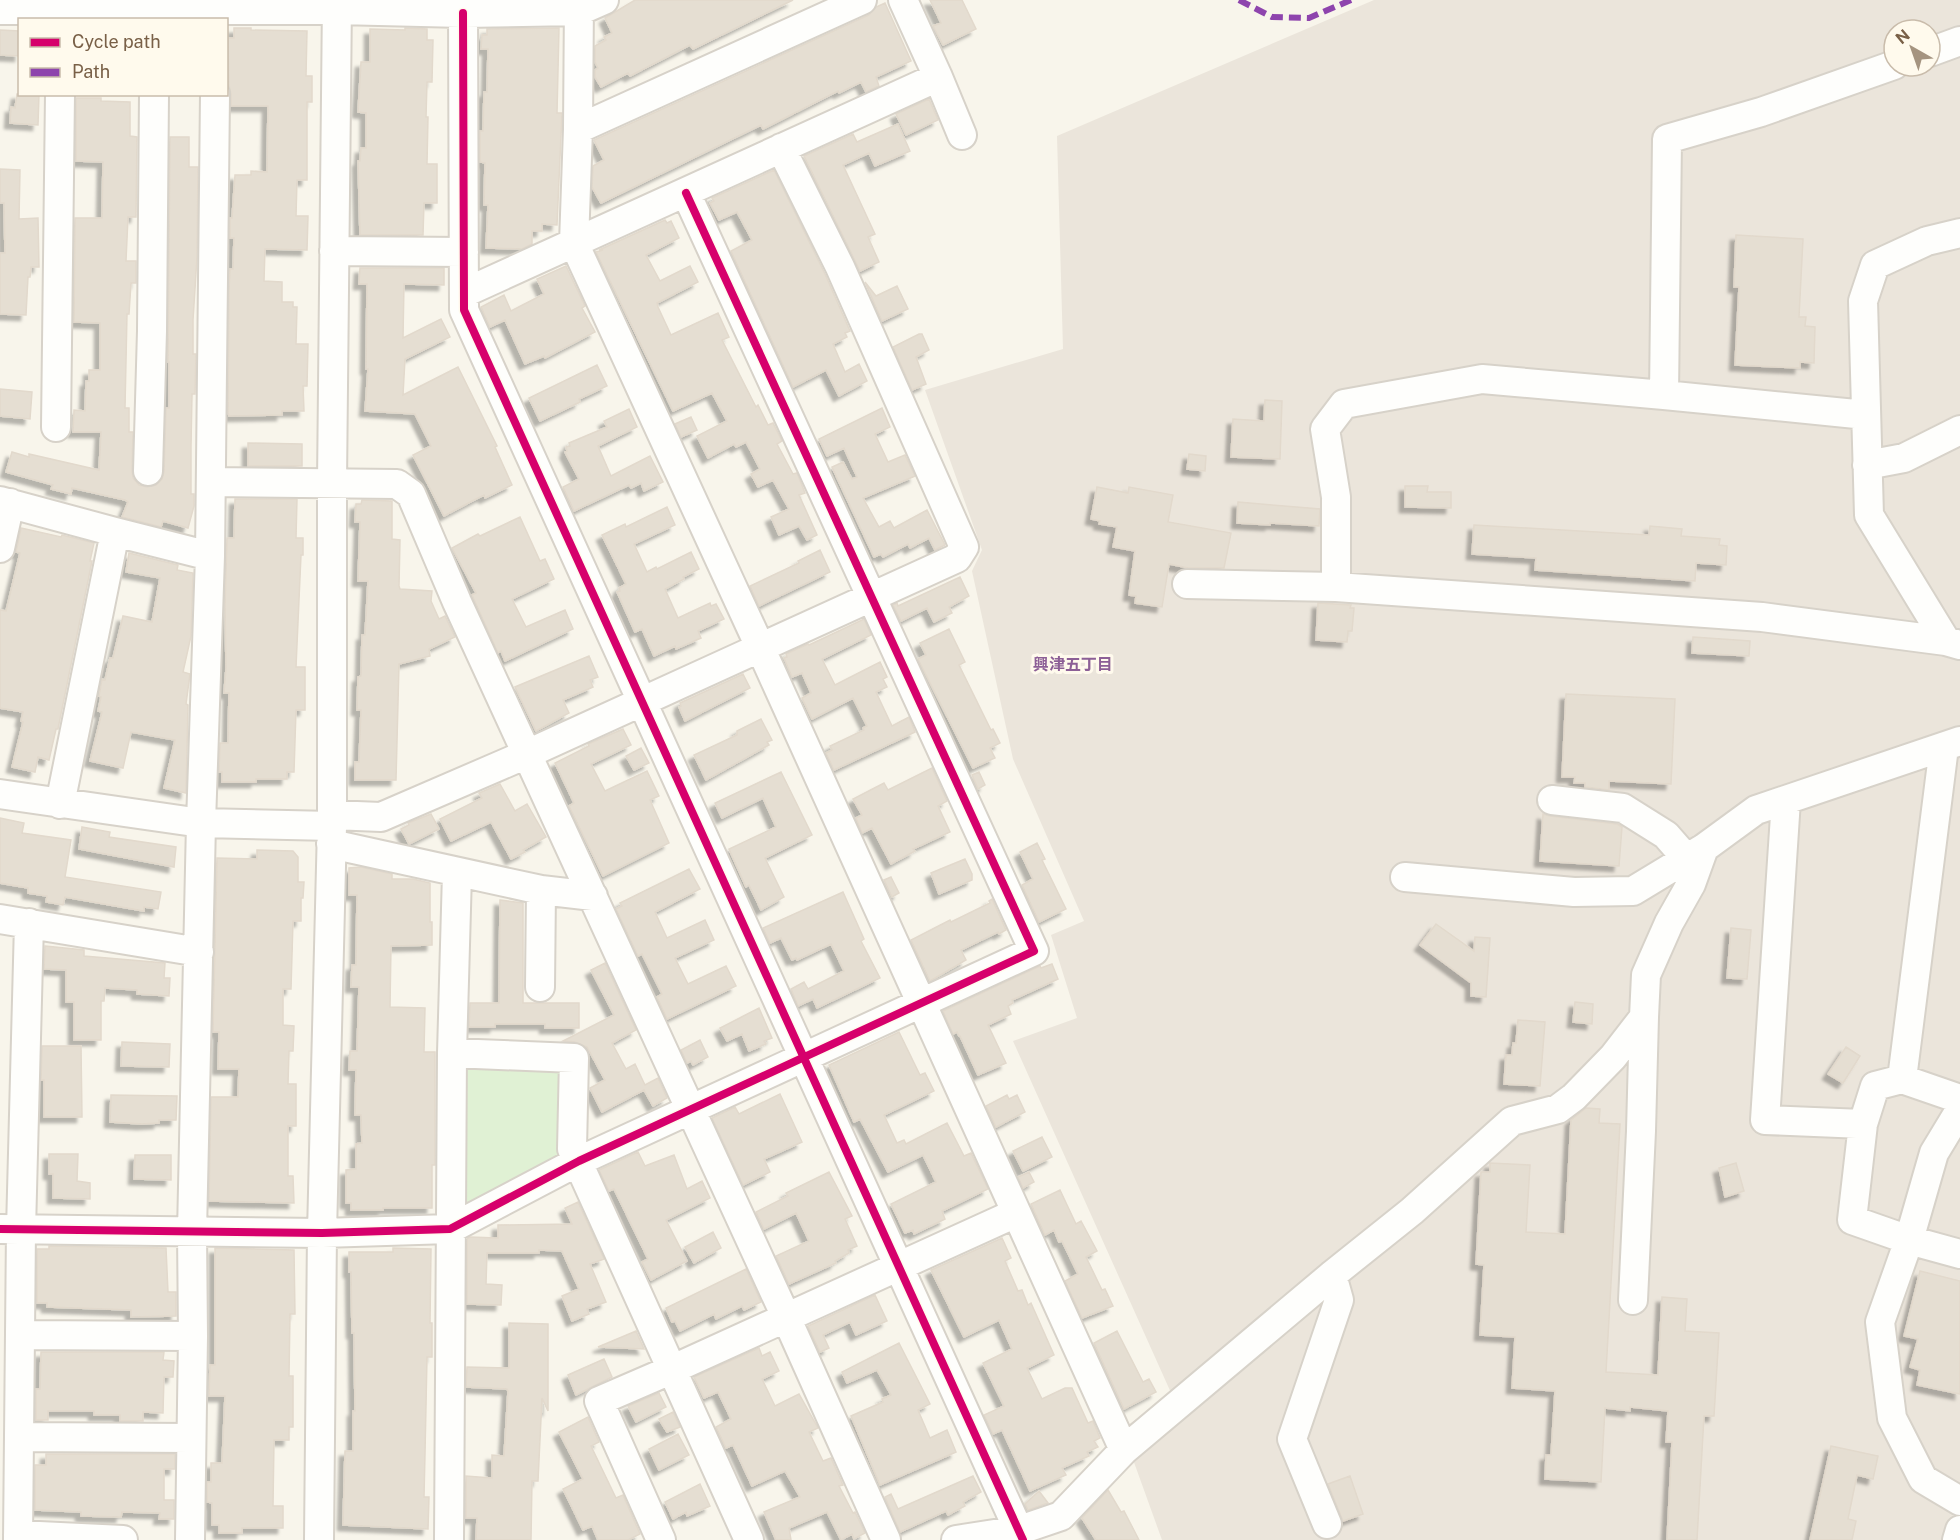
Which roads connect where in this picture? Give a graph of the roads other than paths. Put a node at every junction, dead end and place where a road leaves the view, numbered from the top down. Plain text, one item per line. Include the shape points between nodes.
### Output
1 (862, 0) edge
2 (903, 0) edge
3 (587, 4) edge
4 (337, 5) edge
5 (0, 10) edge
6 (148, 10) edge
7 (463, 13) junction
8 (61, 15) edge
9 (216, 15) edge
10 (1960, 41) edge
11 (1942, 48) edge
12 (1882, 69) edge
13 (938, 77) junction
14 (60, 96) edge
15 (154, 96) edge
16 (215, 96) edge
17 (578, 129) junction
18 (962, 135) dead end
19 (781, 148) junction
20 (686, 192) junction
21 (1960, 232) edge
22 (574, 243) junction
23 (334, 251) junction
24 (464, 252) junction
25 (464, 293) junction
26 (1664, 395) junction
27 (1866, 415) junction
28 (56, 427) dead end
29 (1960, 430) edge
30 (1867, 465) junction
31 (148, 471) dead end
32 (211, 482) junction
33 (332, 483) junction
34 (5, 502) edge
35 (116, 532) junction
36 (0, 548) edge
37 (210, 556) junction
38 (1187, 584) dead end
39 (1336, 587) junction
40 (872, 598) junction
41 (1953, 643) edge
42 (760, 647) junction
43 (641, 701) junction
44 (1952, 744) edge
45 (527, 754) junction
46 (0, 794) edge
47 (1552, 800) dead end
48 (1786, 800) junction
49 (60, 804) junction
50 (201, 823) junction
51 (332, 828) junction
52 (1696, 853) junction
53 (457, 873) junction
54 (1404, 878) dead end
55 (541, 890) junction
56 (593, 896) junction
57 (0, 919) edge
58 (29, 923) junction
59 (199, 952) junction
60 (540, 987) dead end
61 (921, 1002) junction
62 (1644, 1017) junction
63 (452, 1053) junction
64 (805, 1058) junction
65 (1902, 1079) junction
66 (1960, 1099) edge
67 (691, 1110) junction
68 (1960, 1110) edge
69 (1863, 1124) junction
70 (579, 1161) junction
71 (1016, 1213) junction
72 (450, 1229) junction
73 (11, 1230) edge
74 (192, 1232) junction
75 (322, 1233) junction
76 (1909, 1240) junction
77 (1960, 1254) edge
78 (898, 1267) junction
79 (1332, 1275) junction
80 (1633, 1300) dead end
81 (786, 1317) junction
82 (20, 1335) junction
83 (193, 1336) junction
84 (673, 1369) junction
85 (19, 1437) junction
86 (191, 1438) junction
87 (1124, 1450) junction
88 (1960, 1502) edge
89 (1328, 1524) dead end
90 (1960, 1530) edge
91 (13, 1532) edge
92 (1022, 1535) edge
93 (123, 1540) edge
94 (190, 1540) edge
95 (319, 1540) edge
96 (449, 1540) edge
97 (661, 1540) edge
98 (749, 1540) edge
99 (886, 1540) edge
100 (956, 1540) edge
101 (1957, 1540) edge

1 - 17 street
2 - 13 street
3 - 7 street
3 - 17 street
4 - 7 street
4 - 9 street
4 - 23 street
5 - 8 street
6 - 8 street
6 - 9 street
7 - 24 street
10 - 11 street
12 - 26 street via 1761,112 1667,139
13 - 18 street
13 - 19 street
14 - 28 street
15 - 31 street
16 - 32 street
17 - 22 street
19 - 20 street
19 - 40 street via 840,267 964,548 957,558
20 - 22 street
20 - 40 street
21 - 27 street via 1927,241 1875,265 1863,301
22 - 25 street
22 - 42 street
23 - 24 street
23 - 33 street
24 - 25 street
25 - 43 street via 464,310
26 - 27 street
26 - 39 street via 1482,380 1344,404 1325,429 1336,497
27 - 30 street
29 - 30 street via 1904,458
30 - 41 street via 1869,514
32 - 33 street
32 - 37 street
33 - 45 street via 397,484 411,494
33 - 51 street
34 - 35 street
34 - 36 street
35 - 37 street
35 - 49 street
37 - 50 street
38 - 39 street
39 - 41 street via 1762,616
40 - 42 street
40 - 61 street via 1034,951
42 - 43 street
42 - 61 street
43 - 45 street
43 - 64 street
44 - 48 street
44 - 65 street
45 - 51 street via 381,817
45 - 56 street
46 - 49 street
47 - 52 street via 1623,808
48 - 52 street via 1756,810
48 - 69 street via 1765,1120
49 - 50 street
50 - 51 street
50 - 59 street
51 - 53 street
51 - 75 street
52 - 54 street via 1633,891 1574,892
52 - 62 street via 1691,884 1646,975
53 - 55 street
53 - 63 street
55 - 56 street
55 - 60 street
56 - 67 street
57 - 58 street
58 - 59 street
58 - 73 street
59 - 74 street
61 - 64 street
61 - 71 street
62 - 79 street via 1613,1057 1574,1097 1558,1109 1512,1121 1412,1211
62 - 80 street
63 - 70 street via 574,1058 572,1149
63 - 72 street
64 - 67 street
64 - 78 street
65 - 66 street
65 - 69 street via 1875,1086
67 - 70 street
67 - 81 street
68 - 76 street via 1934,1153
69 - 76 street via 1852,1220
70 - 72 street
70 - 84 street
71 - 78 street
71 - 87 street
72 - 75 street
72 - 96 street
73 - 74 street
73 - 82 street
74 - 75 street
74 - 83 street
75 - 95 street
76 - 77 street
76 - 88 street via 1880,1322 1892,1418 1923,1479
78 - 81 street
78 - 92 street
79 - 87 street
79 - 89 street via 1339,1300 1292,1438
81 - 84 street
81 - 99 street
82 - 83 street
82 - 85 street
83 - 86 street
84 - 97 street via 599,1401
84 - 98 street
85 - 86 street
85 - 91 street
86 - 94 street
87 - 92 street via 1061,1516
90 - 101 street
91 - 93 street
92 - 100 street

